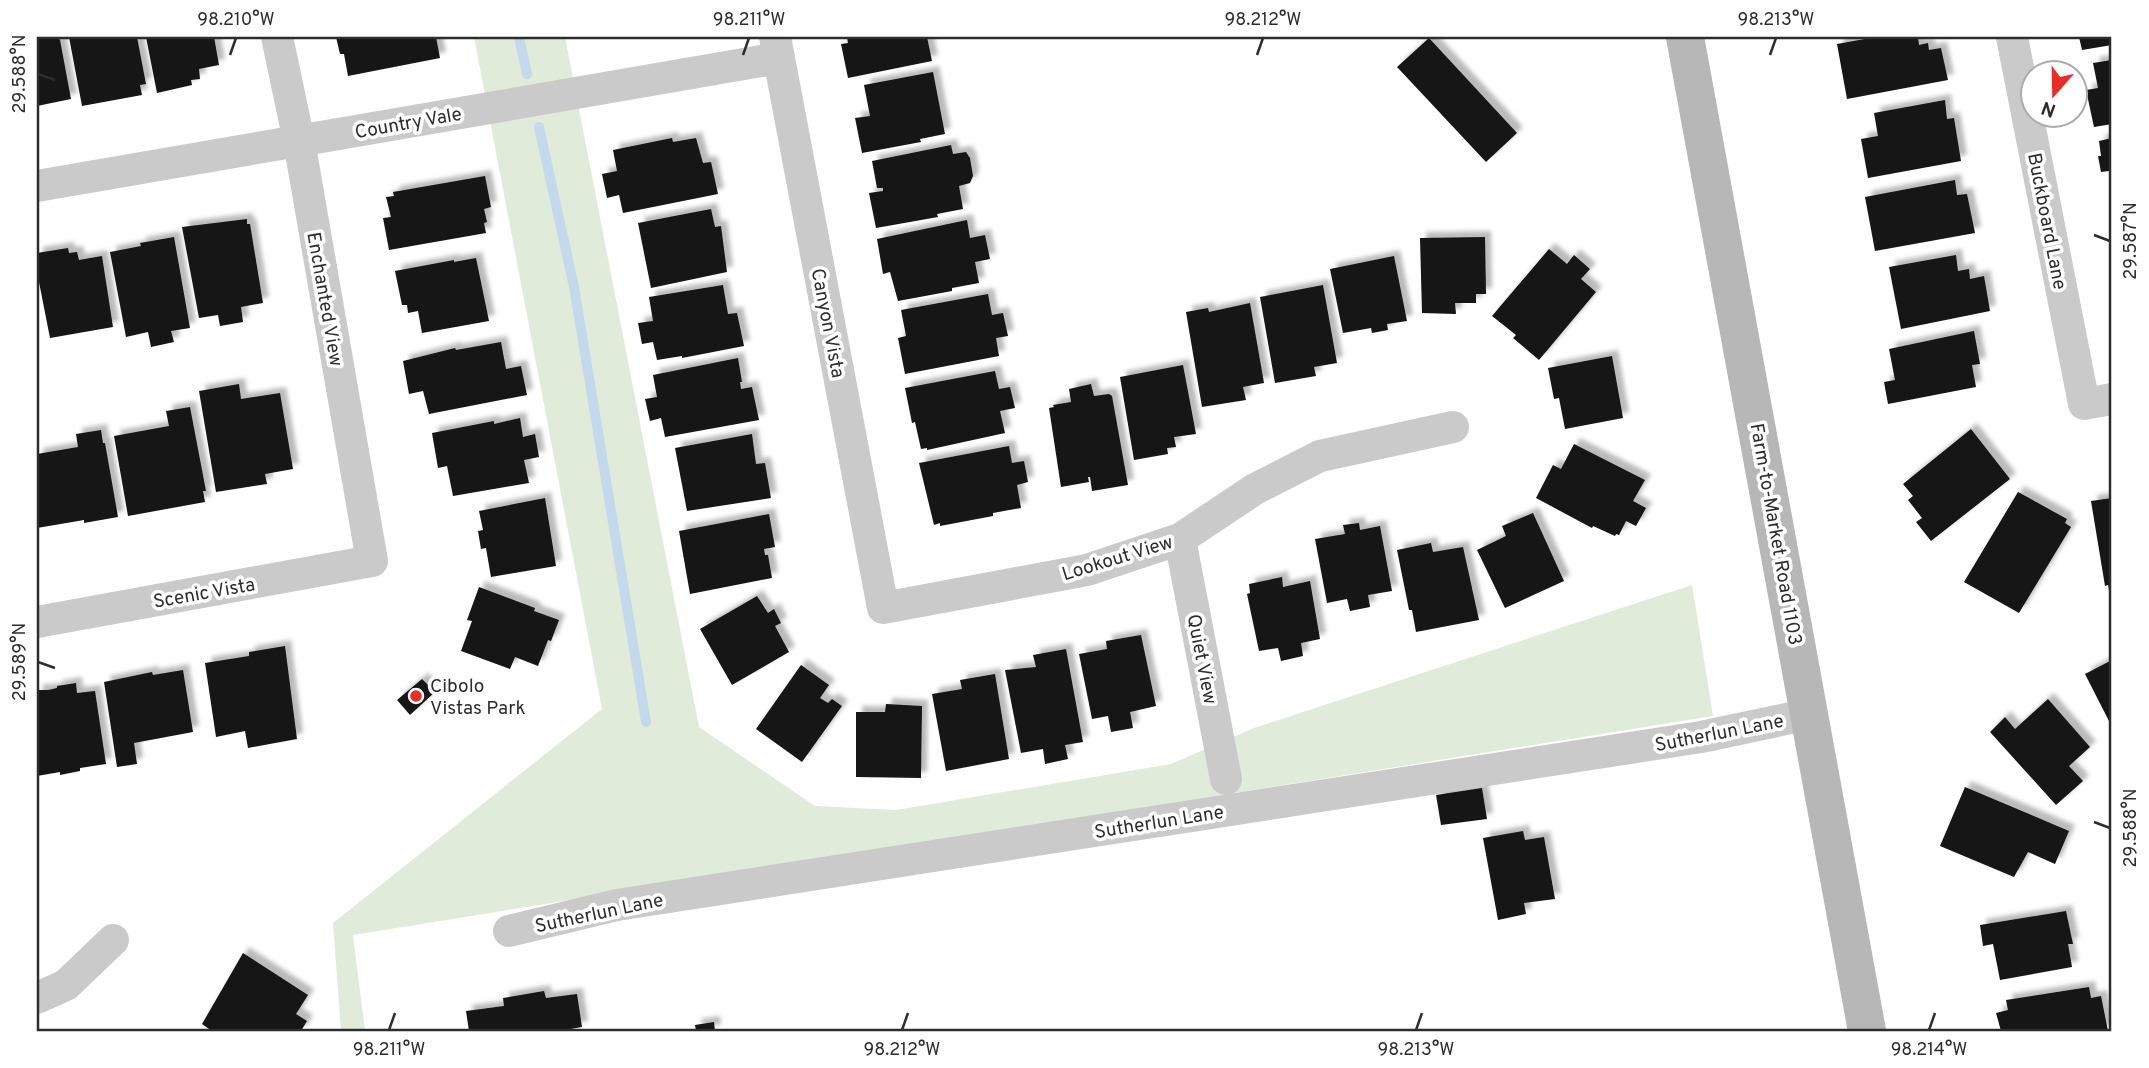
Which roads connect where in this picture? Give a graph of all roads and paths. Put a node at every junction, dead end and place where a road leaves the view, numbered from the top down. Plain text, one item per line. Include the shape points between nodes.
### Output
1 (277, 37) edge
2 (1685, 37) edge
3 (2012, 37) edge
4 (777, 47) edge
5 (299, 141) junction
6 (37, 186) edge
7 (2098, 402) edge
8 (1453, 427) dead end
9 (1180, 539) junction
10 (372, 561) joint
11 (883, 608) joint
12 (37, 622) edge
13 (1810, 714) junction
14 (1226, 779) dead end
15 (509, 931) dead end
16 (113, 940) dead end
17 (37, 998) edge
18 (1867, 1031) edge

1 - 5 street, Enchanted View
2 - 13 main road, Farm-to-Market Road 1103
3 - 7 street, Buckboard Lane
4 - 5 street, Country Vale
4 - 11 street, Canyon Vista
5 - 6 street, Country Vale
5 - 10 street, Enchanted View
8 - 9 street, Lookout View via 1320,456 1255,489
9 - 11 street, Lookout View via 1087,570
9 - 14 street, Quiet View
10 - 12 street, Scenic Vista
13 - 15 street, Sutherlun Lane via 1702,737 617,905
13 - 18 main road, Farm-to-Market Road 1103
16 - 17 street via 66,985

